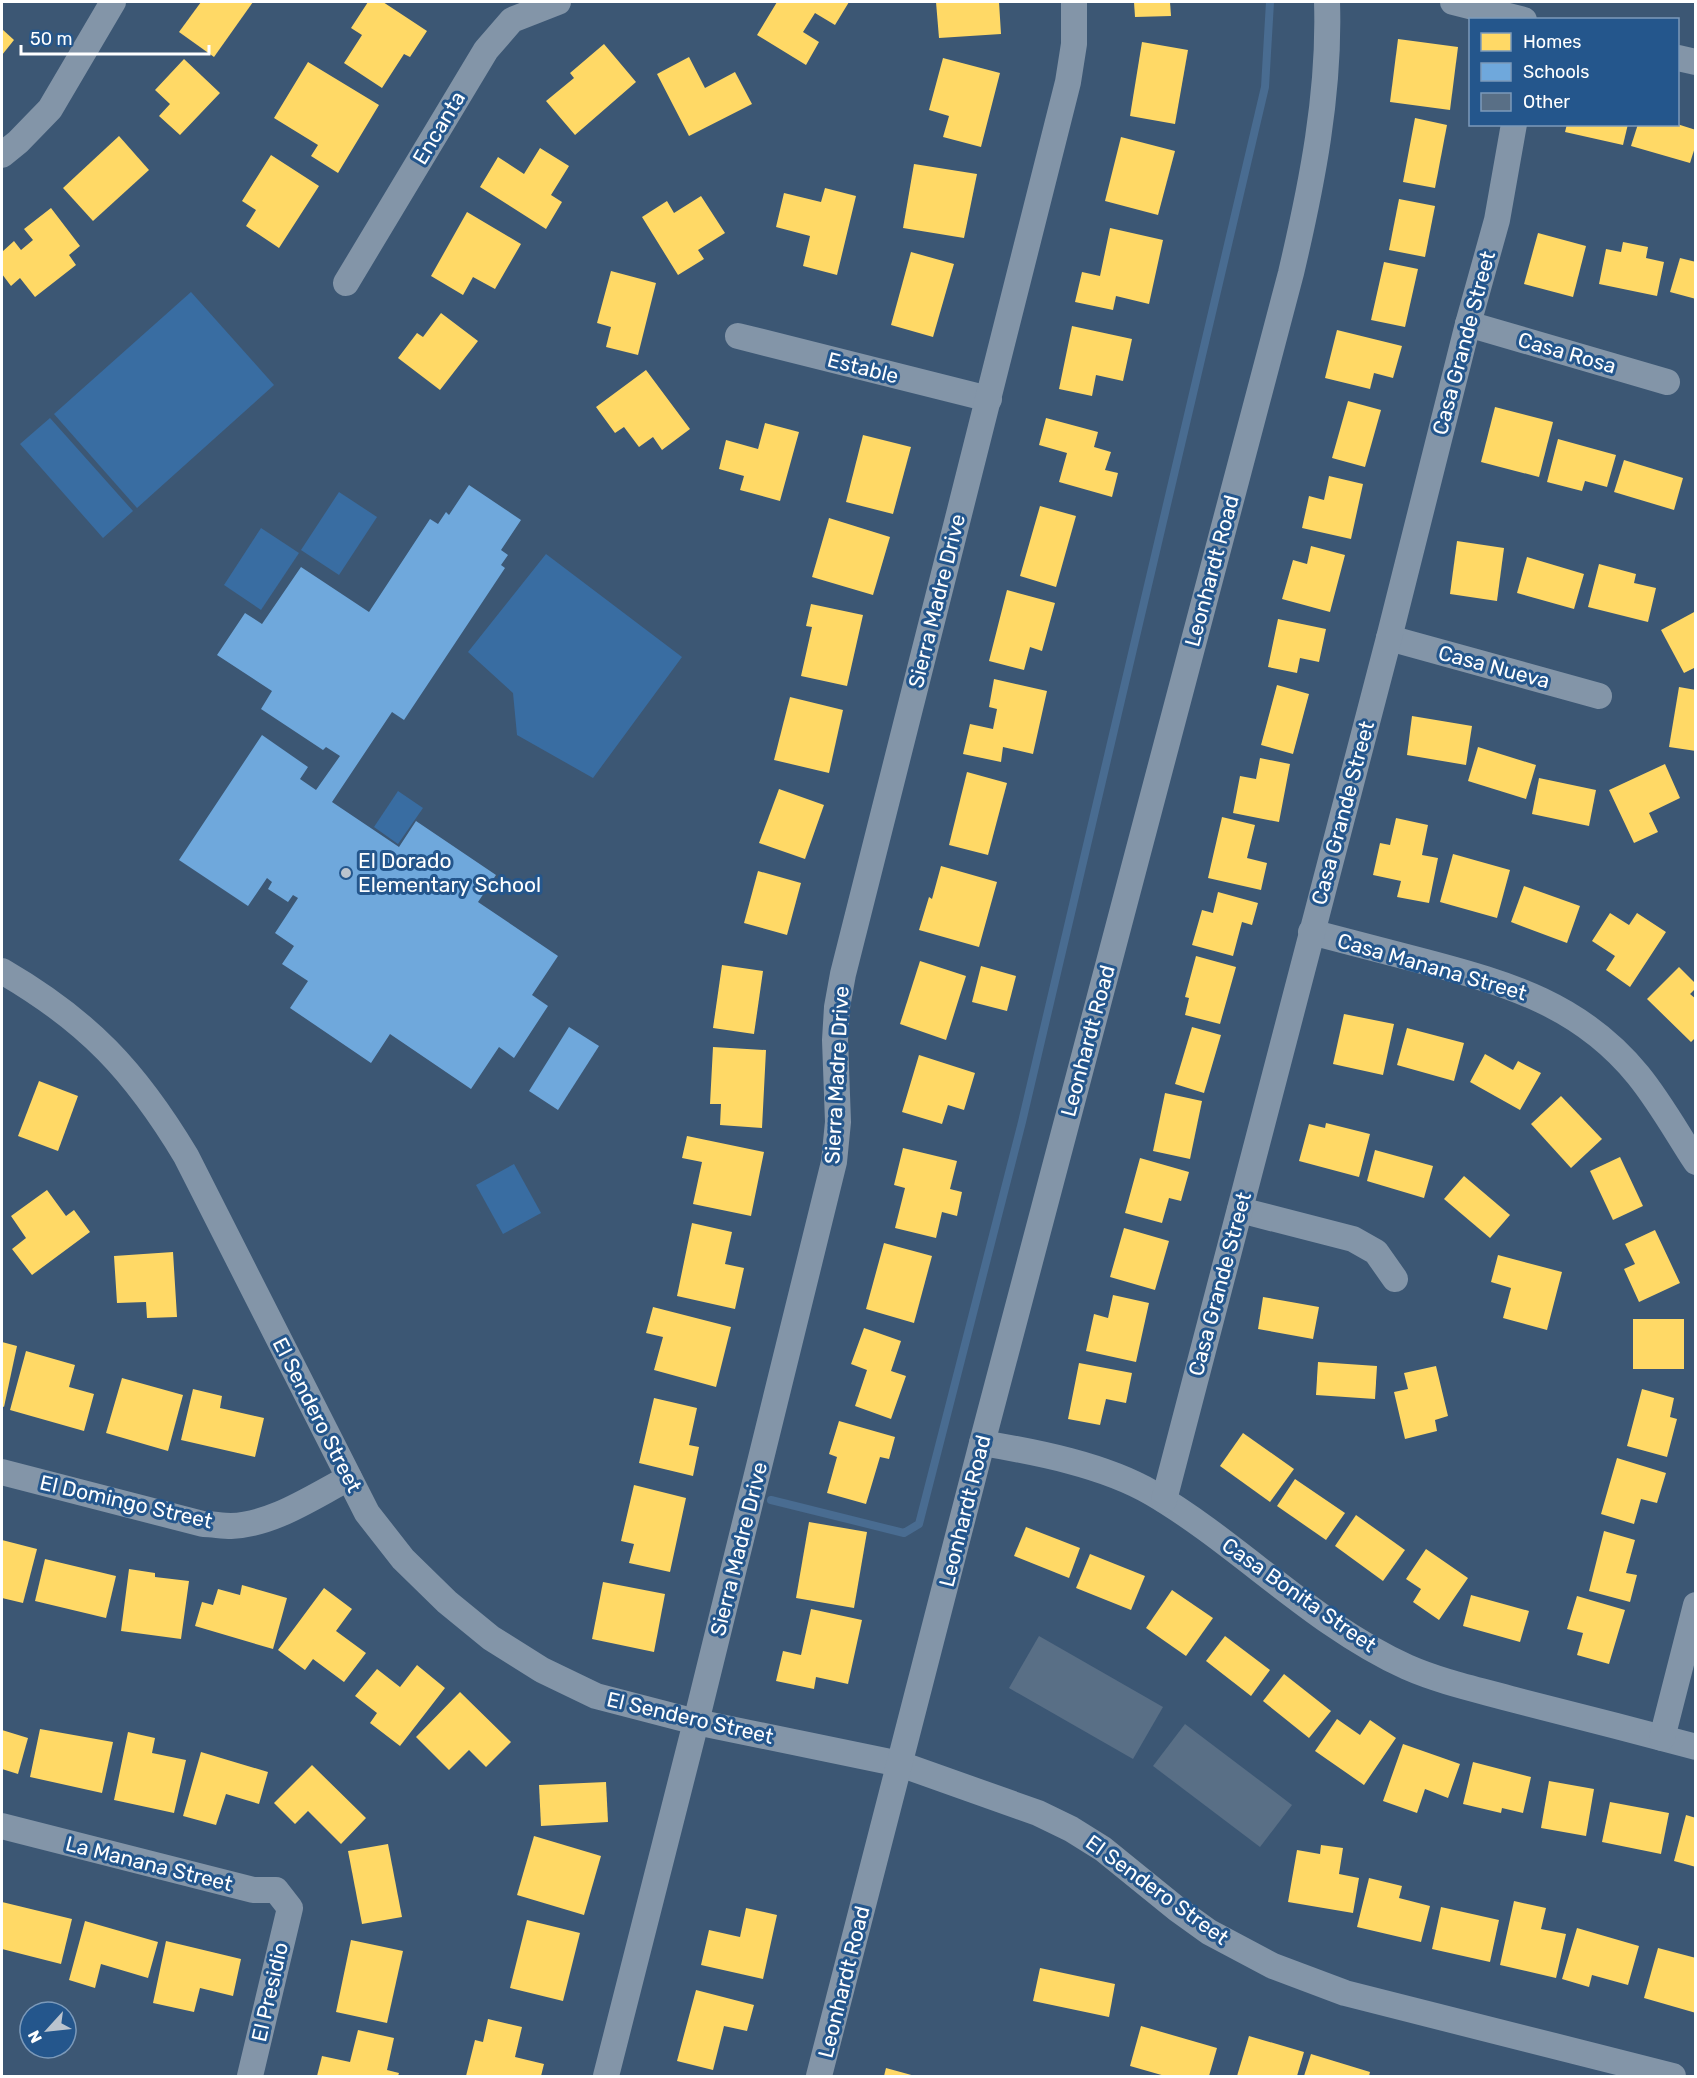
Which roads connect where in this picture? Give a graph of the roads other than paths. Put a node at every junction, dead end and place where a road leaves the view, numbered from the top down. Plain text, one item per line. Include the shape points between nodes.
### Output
1 (113, 2) edge
2 (558, 2) edge
3 (1074, 2) edge
4 (1327, 2) edge
5 (1453, 2) edge
6 (1520, 15) edge
7 (1679, 58) edge
8 (1695, 62) edge
9 (1514, 126) edge
10 (2, 155) edge
11 (346, 283) dead end
12 (1468, 324) junction
13 (738, 336) dead end
14 (1667, 382) dead end
15 (988, 399) junction
16 (1389, 638) junction
17 (1599, 696) dead end
18 (1311, 932) junction
19 (2, 971) edge
20 (1695, 1162) edge
21 (1240, 1210) junction
22 (1395, 1279) dead end
23 (982, 1443) junction
24 (2, 1472) edge
25 (349, 1478) junction
26 (1164, 1500) junction
27 (1695, 1605) edge
28 (696, 1722) junction
29 (1662, 1738) junction
30 (1695, 1747) edge
31 (900, 1764) junction
32 (2, 1826) edge
33 (290, 1908) joint
34 (250, 2076) edge
35 (606, 2076) edge
36 (819, 2076) edge
37 (1673, 2076) edge

1 - 10 street via 50,109
2 - 11 street, Encanta via 512,20 486,50
3 - 15 street, Sierra Madre Drive via 1074,44 1068,82
4 - 23 street, Leonhardt Road via 1322,108 1305,213
5 - 6 street
7 - 8 street
9 - 12 street, Casa Grande Street via 1497,220
12 - 14 street, Casa Rosa
12 - 16 street, Casa Grande Street
13 - 15 street, Estable
15 - 28 street, Sierra Madre Drive via 843,974 837,1007 838,1122 834,1162
16 - 17 street, Casa Nueva
16 - 18 street, Casa Grande Street
18 - 20 street, Casa Manana Street via 1481,977 1537,997 1565,1012 1591,1030 1637,1074
18 - 21 street, Casa Grande Street
19 - 25 street, El Sendero Street via 57,1006 87,1031 123,1066 165,1122
21 - 22 street via 1353,1239 1376,1252
21 - 26 street, Casa Grande Street
23 - 26 street, Casa Bonita Street via 1040,1453 1116,1476
23 - 31 street, Leonhardt Road
24 - 25 street, El Domingo Street via 203,1524 230,1526 277,1516
25 - 28 street, El Sendero Street via 367,1513 403,1559 490,1638 542,1670 596,1696
26 - 29 street, Casa Bonita Street via 1352,1637 1407,1667 1453,1683
27 - 29 street
28 - 31 street, El Sendero Street
28 - 35 street, Sierra Madre Drive
29 - 30 street, Casa Bonita Street
31 - 36 street, Leonhardt Road
31 - 37 street, El Sendero Street via 1038,1813 1071,1829 1103,1849 1209,1932 1273,1966 1345,1993
32 - 33 street, La Manana Street via 253,1890 276,1890
33 - 34 street, El Presidio

